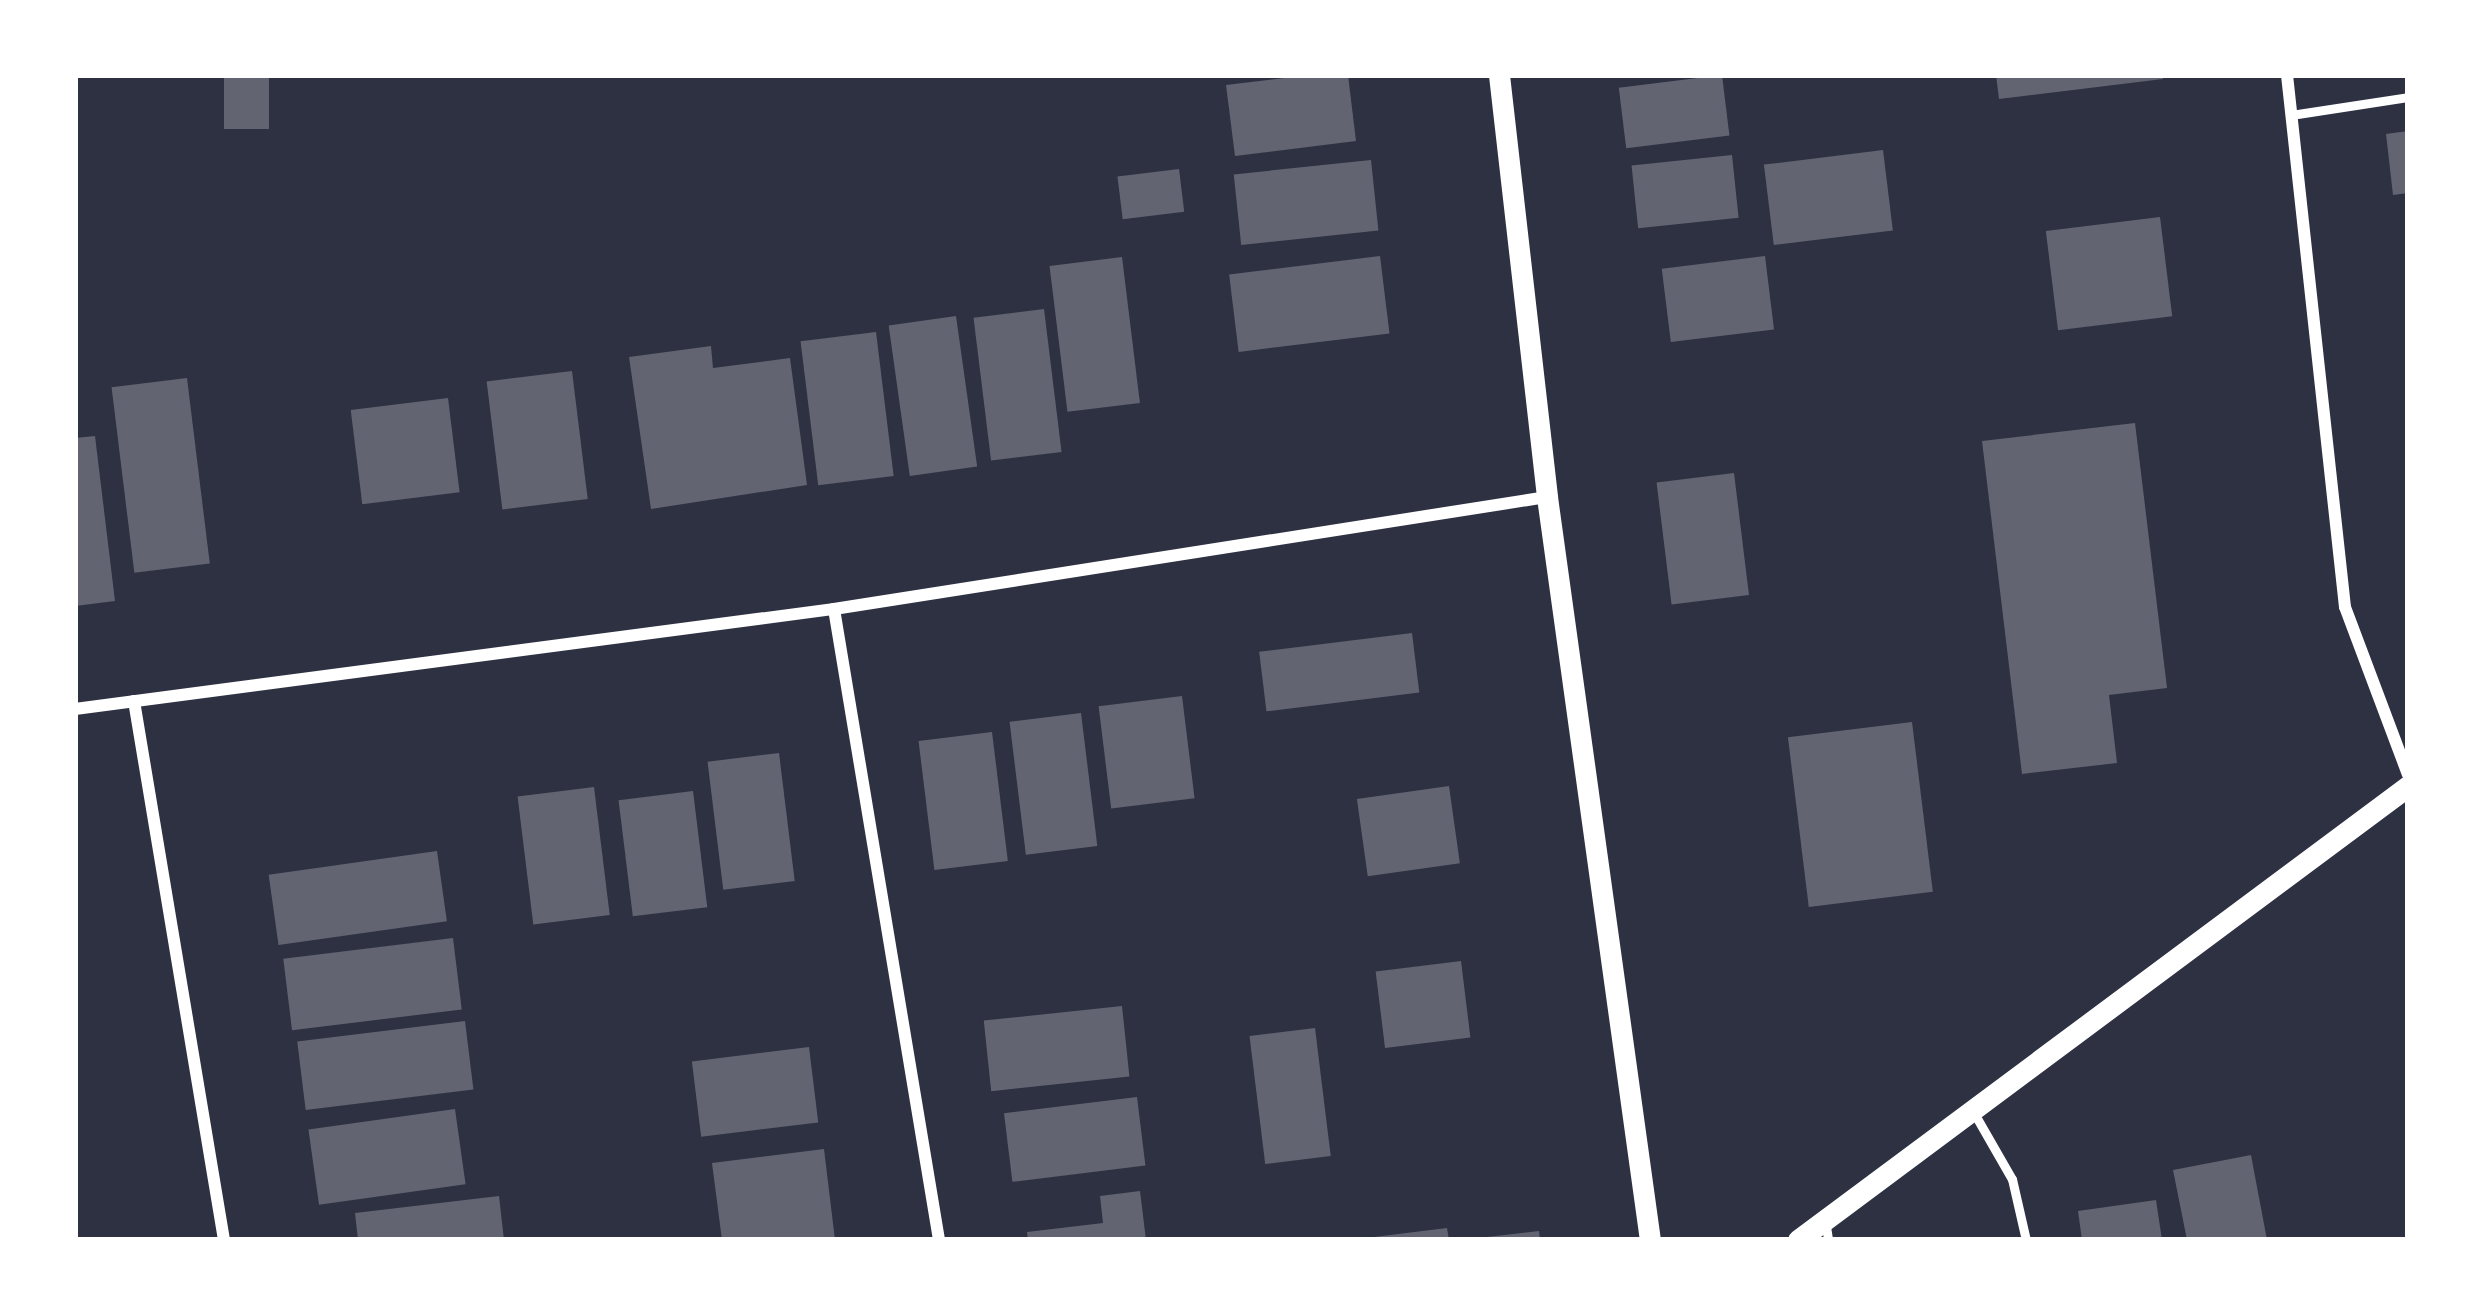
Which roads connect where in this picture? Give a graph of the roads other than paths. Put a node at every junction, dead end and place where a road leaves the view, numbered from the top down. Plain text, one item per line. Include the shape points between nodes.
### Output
1 (1499, 75) edge
2 (2287, 75) edge
3 (2408, 98) edge
4 (2291, 115) junction
5 (1547, 497) junction
6 (834, 609) junction
7 (134, 701) junction
8 (75, 710) edge
9 (2408, 776) edge
10 (2408, 786) edge
11 (1972, 1111) junction
12 (1826, 1230) edge
13 (224, 1240) edge
14 (939, 1240) edge
15 (1651, 1240) edge
16 (1798, 1240) edge
17 (2026, 1240) edge

1 - 5 street
2 - 4 street
3 - 4 lane
4 - 9 street via 2345,607
5 - 6 street
5 - 15 street
6 - 7 street
6 - 14 street
7 - 8 street
7 - 13 street
10 - 11 street
11 - 12 street
11 - 17 lane via 2012,1179
12 - 16 street

